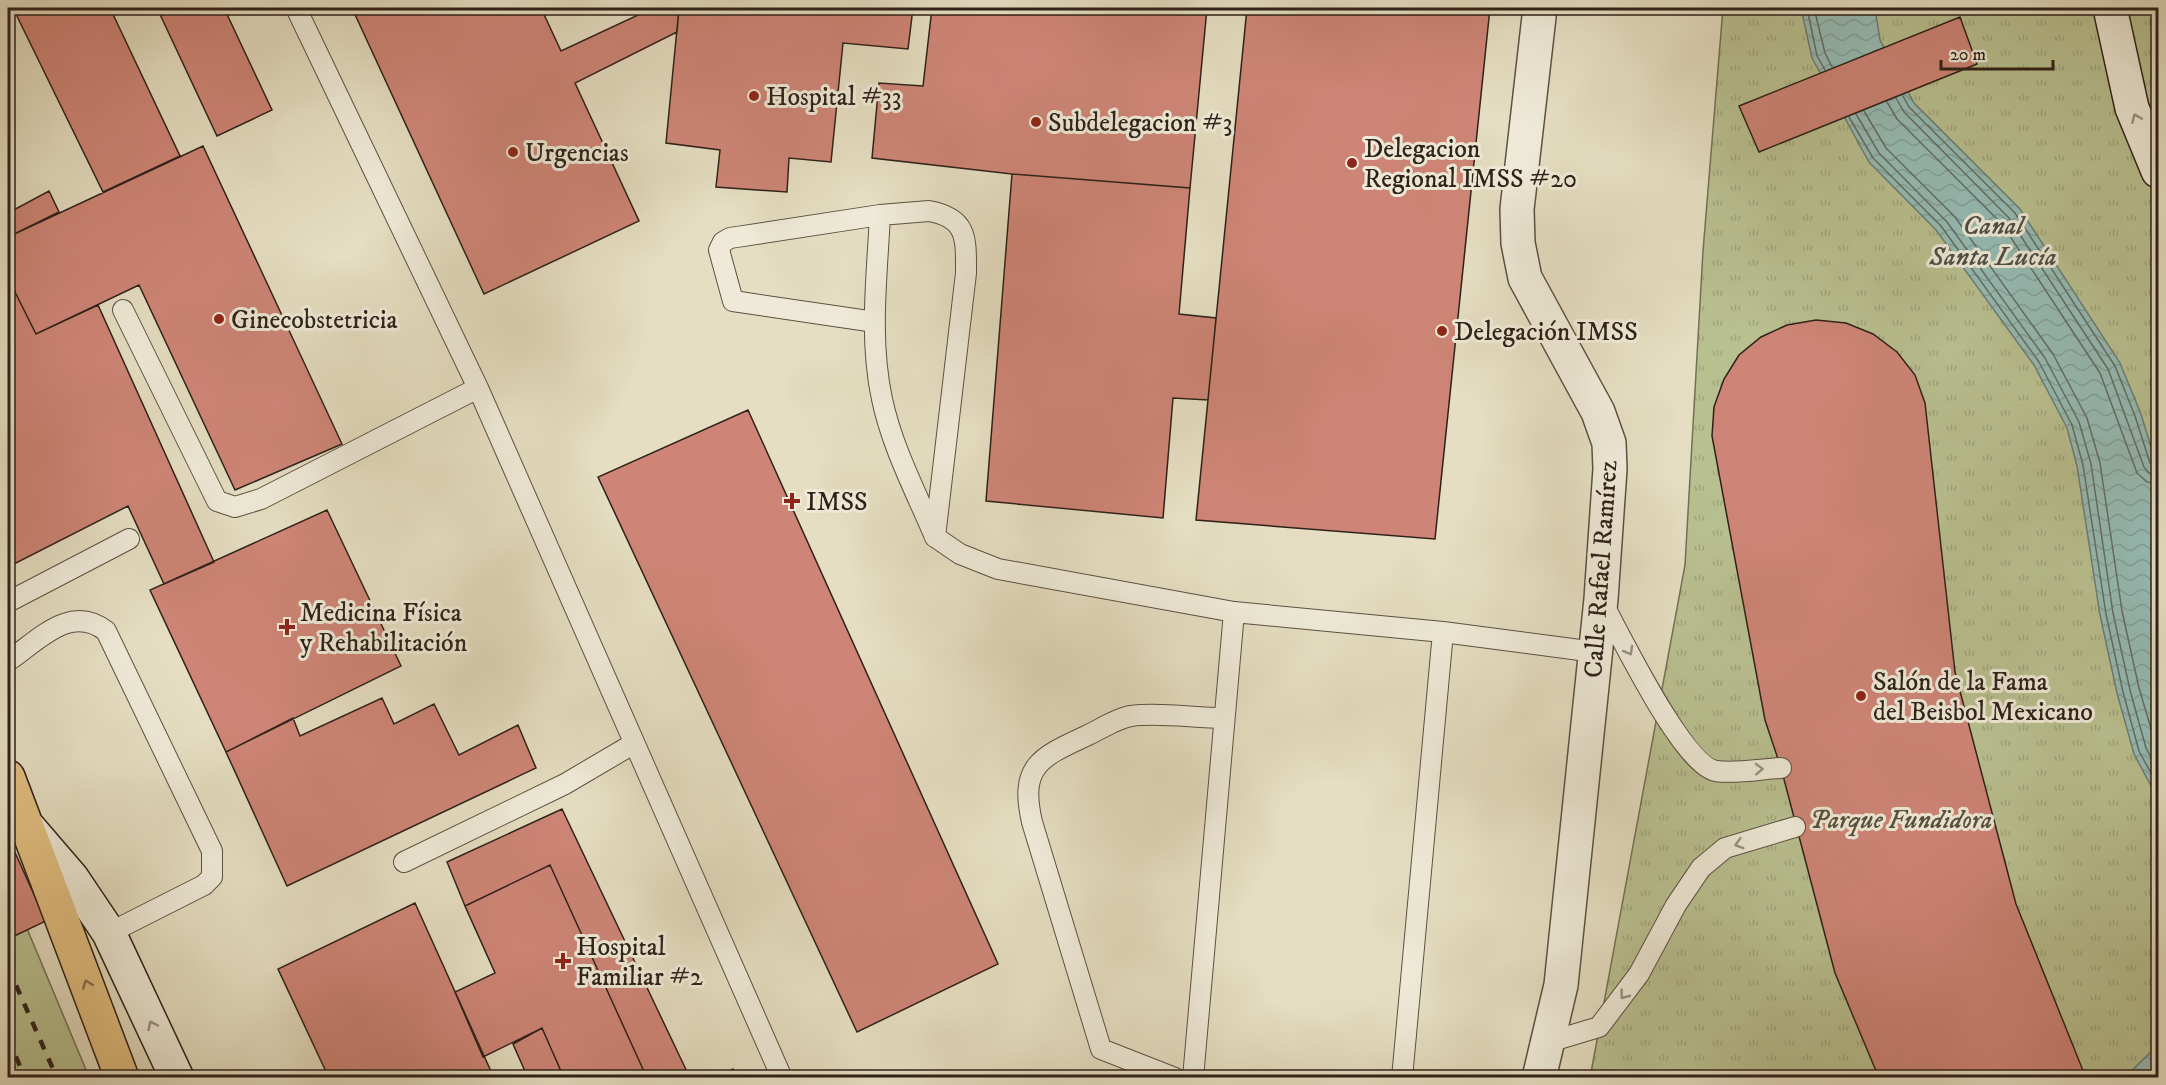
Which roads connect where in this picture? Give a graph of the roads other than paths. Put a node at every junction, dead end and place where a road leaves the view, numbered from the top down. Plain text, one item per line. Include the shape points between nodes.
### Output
1 (296, 8) edge
2 (1540, 8) edge
3 (2110, 8) edge
4 (2158, 171) edge
5 (880, 215) junction
6 (123, 310) dead end
7 (875, 322) junction
8 (478, 388) junction
9 (935, 537) junction
10 (129, 539) dead end
11 (1601, 599) junction
12 (8, 602) edge
13 (1234, 612) junction
14 (1443, 633) junction
15 (1595, 652) junction
16 (8, 661) edge
17 (1223, 718) junction
18 (633, 744) junction
19 (1781, 768) dead end
20 (8, 777) edge
21 (26, 824) junction
22 (1795, 827) dead end
23 (404, 862) dead end
24 (109, 933) junction
25 (1549, 1042) junction
26 (122, 1077) edge
27 (177, 1077) edge
28 (782, 1077) edge
29 (1175, 1077) edge
30 (1193, 1077) edge
31 (1402, 1077) edge
32 (1539, 1077) edge

1 - 8 lane
2 - 11 street, Calle Rafael Ramírez via 1517,209 1518,243 1525,278 1598,412 1609,443
4 -> 3 street via 2132,108
5 - 7 lane
5 - 7 lane via 730,238 719,250 733,301
5 - 9 lane via 929,211 946,214 960,225 966,240 966,273
6 - 8 lane via 217,501 235,507 261,499
7 - 9 lane via 882,400 899,454
8 - 18 lane
9 - 13 lane via 960,554 998,569
10 - 12 lane
11 - 15 street, Calle Rafael Ramírez
11 -> 19 lane via 1657,702 1700,763 1715,771
13 - 14 lane
13 - 17 lane
14 - 15 lane
14 - 31 lane
15 - 25 street, Calle Rafael Ramírez via 1562,985
16 - 24 lane via 63,622 94,622 106,631 212,851 212,877 204,885
17 - 29 lane via 1129,716 1048,754 1034,766 1028,783 1032,822 1101,1049
17 - 30 lane
18 - 23 lane via 565,784
18 - 28 lane
20 - 21 highway
21 - 24 street via 72,878
26 -> 21 highway
22 -> 25 lane via 1725,848 1701,868 1639,974 1599,1027
27 -> 24 street
25 - 32 street, Calle Rafael Ramírez

